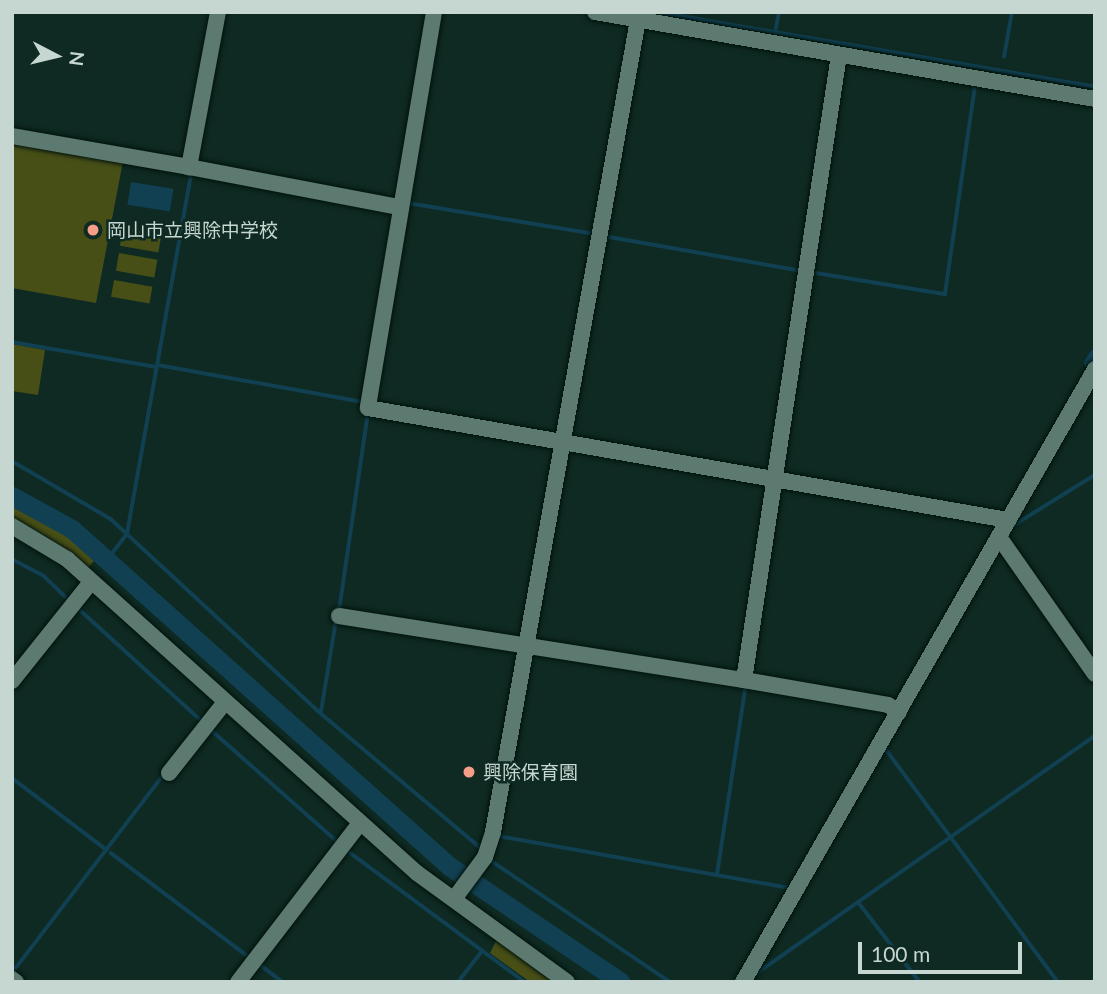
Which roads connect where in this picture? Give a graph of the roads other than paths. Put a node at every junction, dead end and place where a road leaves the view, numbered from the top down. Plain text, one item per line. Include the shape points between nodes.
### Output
1 (218, 12) edge
2 (434, 12) edge
3 (595, 12) edge
4 (638, 20) junction
5 (839, 55) junction
6 (1095, 99) edge
7 (12, 136) edge
8 (189, 167) junction
9 (399, 207) junction
10 (1095, 369) edge
11 (564, 442) junction
12 (774, 476) junction
13 (1004, 518) junction
14 (12, 526) edge
15 (999, 537) junction
16 (91, 582) junction
17 (339, 615) dead end
18 (528, 644) junction
19 (1095, 674) edge
20 (746, 680) junction
21 (12, 681) edge
22 (225, 702) junction
23 (895, 709) junction
24 (169, 773) dead end
25 (360, 823) junction
26 (454, 900) junction
27 (238, 982) edge
28 (567, 982) edge
29 (743, 982) edge

1 - 8 street
2 - 9 street
3 - 4 street
4 - 5 street
4 - 11 street
5 - 6 street via 997,74
5 - 12 street
7 - 8 street
8 - 9 street
9 - 11 street via 368,408
10 - 13 street
11 - 12 street
11 - 18 street
12 - 13 street
12 - 20 street
13 - 15 street
14 - 16 street via 51,547
15 - 19 street
15 - 23 street
16 - 21 street
16 - 22 street
17 - 18 street
18 - 20 street
18 - 26 street via 493,832
20 - 23 street
22 - 24 street
22 - 25 street
23 - 29 street
25 - 26 street
25 - 27 street
26 - 28 street

